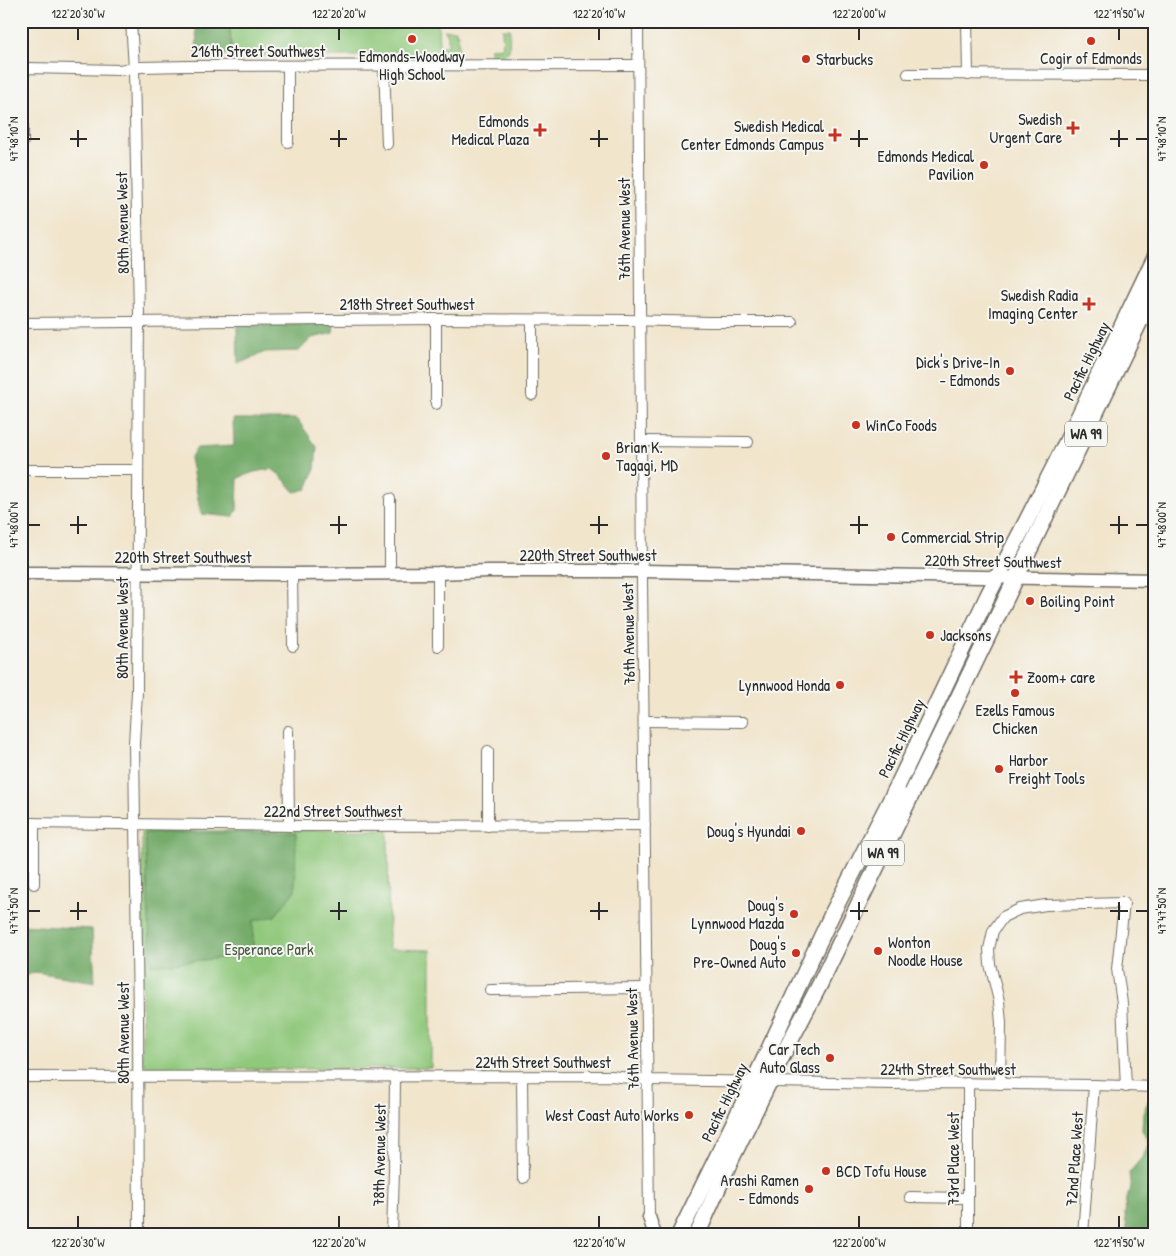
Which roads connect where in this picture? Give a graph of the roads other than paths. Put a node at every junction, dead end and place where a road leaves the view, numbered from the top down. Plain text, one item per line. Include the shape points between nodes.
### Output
1 (131, 21) edge
2 (638, 21) edge
3 (966, 21) edge
4 (638, 65) junction
5 (288, 66) junction
6 (384, 66) junction
7 (134, 68) junction
8 (908, 74) dead end
9 (968, 74) junction
10 (1155, 75) edge
11 (23, 142) dead end
12 (288, 142) dead end
13 (387, 144) dead end
14 (1155, 257) edge
15 (1155, 290) edge
16 (436, 319) junction
17 (532, 320) junction
18 (640, 320) junction
19 (139, 321) junction
20 (792, 322) dead end
21 (21, 323) edge
22 (532, 395) dead end
23 (436, 404) dead end
24 (641, 441) junction
25 (748, 442) dead end
26 (21, 470) edge
27 (138, 470) junction
28 (390, 499) dead end
29 (642, 571) junction
30 (21, 573) edge
31 (438, 573) junction
32 (137, 574) junction
33 (292, 574) junction
34 (390, 574) junction
35 (998, 577) junction
36 (1016, 577) junction
37 (1155, 580) edge
38 (293, 646) dead end
39 (438, 646) dead end
40 (644, 721) junction
41 (743, 722) dead end
42 (288, 731) dead end
43 (488, 752) dead end
44 (897, 787) junction
45 (21, 823) edge
46 (34, 823) junction
47 (135, 823) junction
48 (645, 825) junction
49 (289, 826) junction
50 (488, 826) junction
51 (880, 858) junction
52 (34, 884) dead end
53 (646, 988) junction
54 (490, 990) dead end
55 (647, 1056) junction
56 (395, 1076) junction
57 (138, 1077) junction
58 (522, 1077) junction
59 (21, 1078) edge
60 (648, 1080) junction
61 (662, 1080) junction
62 (754, 1081) junction
63 (770, 1081) junction
64 (968, 1084) junction
65 (1000, 1084) junction
66 (1094, 1085) junction
67 (1126, 1087) junction
68 (1155, 1087) edge
69 (523, 1178) dead end
70 (910, 1197) dead end
71 (968, 1198) junction
72 (649, 1217) junction
73 (139, 1235) edge
74 (392, 1235) edge
75 (644, 1235) edge
76 (655, 1235) edge
77 (679, 1235) edge
78 (697, 1235) edge
79 (968, 1235) edge
80 (1083, 1235) edge

1 - 7 street, 80th Avenue West
2 - 4 street, 76th Avenue West
3 - 9 street
4 - 6 street, 216th Street Southwest
4 - 18 street, 76th Avenue West
5 - 6 street, 216th Street Southwest
5 - 7 street, 216th Street Southwest
5 - 12 street
6 - 13 street
7 - 11 street, 216th Street Southwest via 29,68 23,76
7 - 19 street, 80th Avenue West
8 - 9 street
9 - 10 street
14 - 35 highway, Pacific Highway / WA 99
15 - 36 highway, Pacific Highway / WA 99
16 - 17 street, 218th Street Southwest
16 - 19 street, 218th Street Southwest
16 - 23 street
17 - 18 street, 218th Street Southwest
17 - 22 street
18 - 20 street, 218th Street Southwest
18 - 24 street, 76th Avenue West
19 - 21 street, 218th Street Southwest
19 - 27 street, 80th Avenue West
24 - 25 street
24 - 29 street, 76th Avenue West
26 - 27 street
27 - 32 street, 80th Avenue West
28 - 34 street
29 - 31 main road, 220th Street Southwest
29 - 35 main road, 220th Street Southwest
29 - 40 street, 76th Avenue West
30 - 32 main road, 220th Street Southwest
31 - 34 main road, 220th Street Southwest
31 - 39 street
32 - 33 main road, 220th Street Southwest
32 - 47 street, 80th Avenue West
33 - 34 main road, 220th Street Southwest
33 - 38 street
35 - 36 main road, 220th Street Southwest
35 - 44 highway, Pacific Highway / WA 99
36 - 37 main road, 220th Street Southwest
36 - 51 highway, Pacific Highway / WA 99
40 - 41 street
40 - 48 street, 76th Avenue West
42 - 49 street
43 - 50 street
44 - 51 main road via 900,795 879,842
44 - 62 highway, Pacific Highway / WA 99 via 830,919
45 - 46 street, 222nd Street Southwest
46 - 47 street, 222nd Street Southwest
46 - 52 street
47 - 49 street, 222nd Street Southwest
47 - 57 street, 80th Avenue West
48 - 50 street, 222nd Street Southwest
48 - 53 street, 76th Avenue West
49 - 50 street, 222nd Street Southwest
51 - 63 highway, Pacific Highway / WA 99
53 - 54 street
53 - 55 street, 76th Avenue West
55 - 60 street, 76th Avenue West
55 - 61 street
56 - 57 street, 224th Street Southwest
56 - 58 street, 224th Street Southwest
56 - 74 street, 78th Avenue West
57 - 59 street, 224th Street Southwest
57 - 73 street, 80th Avenue West
58 - 60 street, 224th Street Southwest via 611,1076
58 - 69 street
60 - 61 street, 224th Street Southwest
60 - 72 street, 76th Avenue West
61 - 62 street, 224th Street Southwest
62 - 63 street, 224th Street Southwest
62 - 77 highway, Pacific Highway / WA 99
63 - 64 street, 224th Street Southwest
63 - 78 highway, Pacific Highway / WA 99
64 - 65 street, 224th Street Southwest
64 - 71 street, 73rd Place West
65 - 66 street, 224th Street Southwest
65 - 67 street via 1000,1008 989,949 993,931 1003,917 1020,909 1046,904 1124,903 1117,969
66 - 67 street, 224th Street Southwest
66 - 80 street, 72nd Place West
67 - 68 street, 224th Street Southwest
70 - 71 street
71 - 79 street, 73rd Place West
72 - 75 main road
72 - 76 main road

